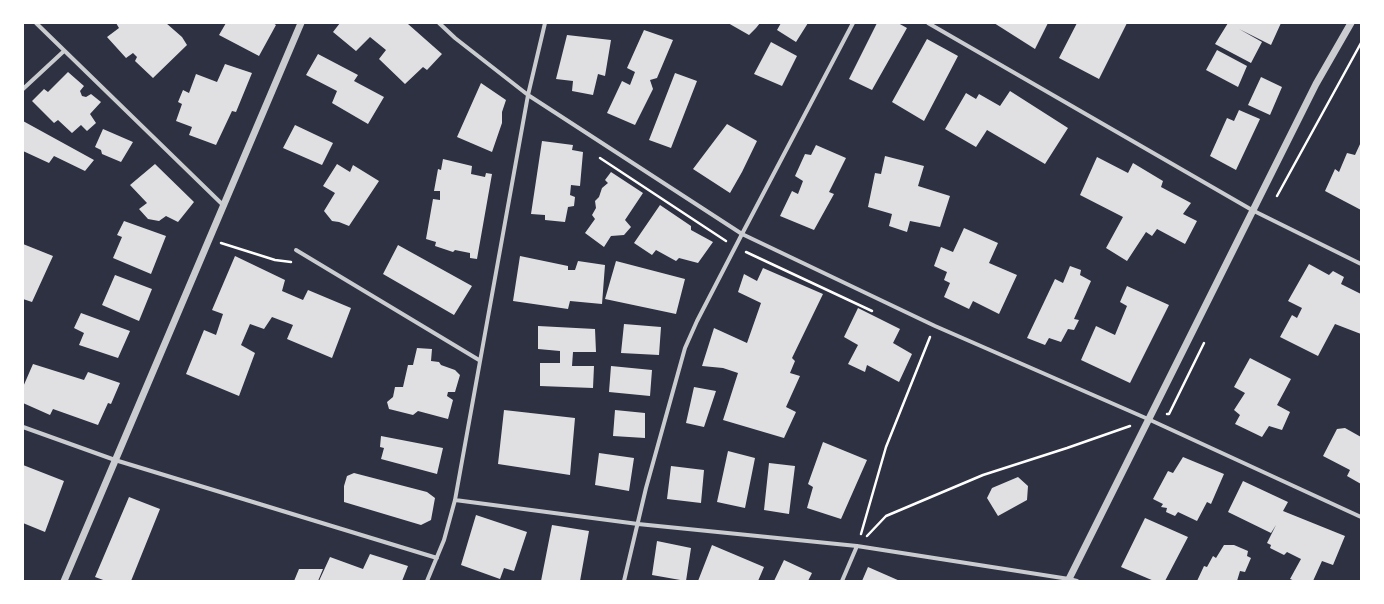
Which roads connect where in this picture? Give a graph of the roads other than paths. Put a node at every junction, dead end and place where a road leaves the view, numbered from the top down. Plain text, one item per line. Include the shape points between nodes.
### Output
1 (36, 23) edge
2 (301, 23) edge
3 (439, 23) edge
4 (544, 23) edge
5 (853, 23) edge
6 (928, 23) edge
7 (1351, 23) edge
8 (64, 51) junction
9 (23, 89) edge
10 (528, 95) junction
11 (223, 205) junction
12 (1252, 210) junction
13 (742, 234) junction
14 (296, 250) dead end
15 (1361, 264) edge
16 (480, 360) junction
17 (1148, 419) junction
18 (23, 427) edge
19 (115, 460) junction
20 (455, 500) junction
21 (1361, 517) edge
22 (638, 524) junction
23 (857, 546) junction
24 (437, 558) junction
25 (1069, 580) edge
26 (64, 581) edge
27 (427, 581) edge
28 (624, 581) edge
29 (842, 581) edge
30 (1077, 581) edge

1 - 8 street
2 - 11 street
3 - 10 street
4 - 10 street
5 - 13 street
6 - 12 street
7 - 12 street via 1316,84
8 - 9 street
8 - 11 street
10 - 13 street
10 - 16 street
11 - 19 street
12 - 15 street
12 - 17 street
13 - 17 street via 935,326
13 - 22 street via 685,348
14 - 16 street
16 - 20 street
17 - 21 street
17 - 25 street
18 - 19 street
19 - 24 street
19 - 26 street
20 - 22 street
20 - 24 street
22 - 23 street
22 - 28 street
23 - 25 street
23 - 29 street
24 - 27 street
25 - 30 street

